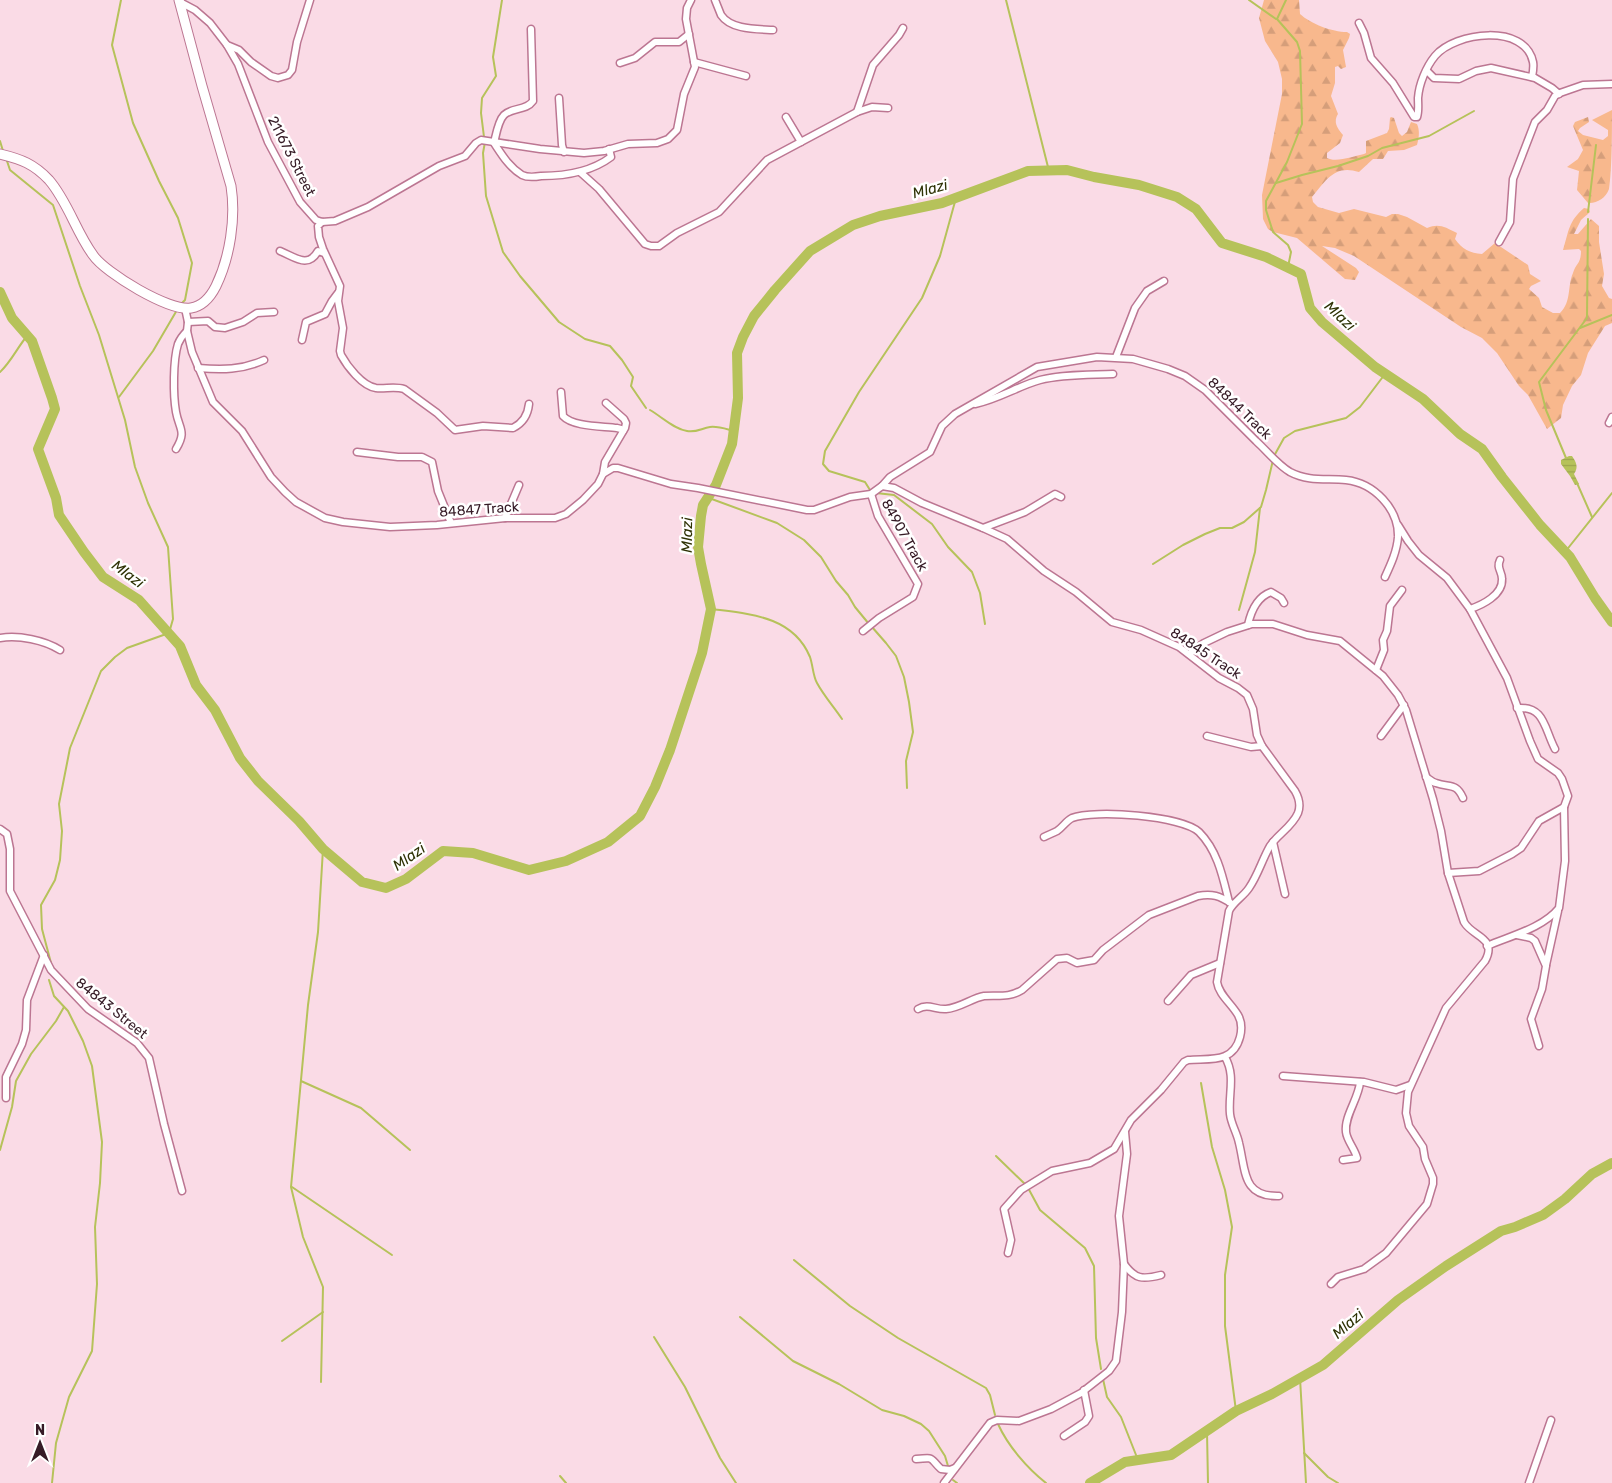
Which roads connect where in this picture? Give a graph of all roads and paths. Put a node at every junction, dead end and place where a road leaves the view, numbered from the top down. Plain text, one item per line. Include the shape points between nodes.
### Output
1 (310, 0) edge
2 (690, 0) edge
3 (715, 0) edge
4 (180, 1) edge
5 (1359, 23) dead end
6 (903, 28) dead end
7 (532, 29) dead end
8 (773, 30) dead end
9 (689, 34) junction
10 (226, 43) junction
11 (694, 62) junction
12 (620, 63) dead end
13 (1427, 71) junction
14 (746, 76) dead end
15 (1532, 77) junction
16 (1612, 84) edge
17 (1559, 94) junction
18 (559, 98) dead end
19 (888, 108) dead end
20 (857, 112) junction
21 (786, 117) dead end
22 (801, 142) junction
23 (494, 143) junction
24 (609, 149) junction
25 (564, 152) junction
26 (0, 154) edge
27 (580, 172) junction
28 (322, 222) junction
29 (1499, 242) dead end
30 (280, 251) dead end
31 (324, 253) junction
32 (1164, 281) dead end
33 (338, 294) junction
34 (185, 308) junction
35 (274, 312) dead end
36 (188, 322) junction
37 (187, 332) junction
38 (302, 340) dead end
39 (1116, 357) junction
40 (264, 360) dead end
41 (198, 368) junction
42 (1114, 374) dead end
43 (561, 392) dead end
44 (606, 403) dead end
45 (530, 404) dead end
46 (969, 406) junction
47 (622, 431) junction
48 (176, 449) dead end
49 (357, 452) dead end
50 (603, 474) junction
51 (519, 485) dead end
52 (882, 486) junction
53 (871, 494) junction
54 (1062, 497) dead end
55 (505, 518) junction
56 (1396, 520) junction
57 (451, 523) junction
58 (983, 528) junction
59 (1500, 560) dead end
60 (1385, 577) dead end
61 (1402, 590) dead end
62 (1284, 603) dead end
63 (1470, 609) junction
64 (1248, 625) junction
65 (863, 631) dead end
66 (0, 638) edge
67 (60, 650) dead end
68 (1189, 654) junction
69 (1376, 670) junction
70 (1404, 705) junction
71 (1517, 708) junction
72 (1208, 736) dead end
73 (1382, 736) dead end
74 (1262, 746) junction
75 (1555, 749) dead end
76 (1424, 776) junction
77 (1463, 798) dead end
78 (1564, 807) junction
79 (0, 829) edge
80 (1044, 837) dead end
81 (1273, 842) junction
82 (1448, 873) junction
83 (1285, 894) dead end
84 (1231, 903) junction
85 (1558, 911) junction
86 (1517, 935) junction
87 (1487, 946) junction
88 (44, 955) junction
89 (1220, 963) junction
90 (1546, 966) junction
91 (1168, 1001) dead end
92 (918, 1009) dead end
93 (1539, 1046) dead end
94 (1224, 1057) junction
95 (1283, 1076) dead end
96 (1360, 1082) junction
97 (1410, 1085) junction
98 (6, 1098) dead end
99 (1124, 1131) junction
100 (1343, 1160) dead end
101 (182, 1191) dead end
102 (1279, 1196) dead end
103 (1008, 1253) dead end
104 (1124, 1264) junction
105 (1160, 1275) dead end
106 (1331, 1284) dead end
107 (1084, 1390) junction
108 (1551, 1420) dead end
109 (1064, 1436) dead end
110 (916, 1459) dead end
111 (956, 1467) junction
112 (944, 1483) edge
113 (1530, 1483) edge

1 - 10 street via 292,70 284,77 271,76
2 - 9 street via 686,13
3 - 8 street via 728,21 748,28
4 - 10 street via 210,23
4 - 34 street via 234,200 230,235 218,281 209,298 193,308
5 - 13 street via 1371,58 1393,83 1414,117 1418,116 1420,89
6 - 20 street via 900,36 873,65
7 - 23 street via 533,101 505,114
9 - 11 street
9 - 12 street via 679,42 655,42 635,58
10 - 28 street, 211673 Street via 238,64 268,142 300,202 313,218
11 - 14 street
11 - 24 street via 679,126 672,136 662,142
13 - 15 street via 1434,78 1459,79 1491,68
13 - 15 street via 1436,55 1454,42 1501,36 1517,42 1529,53 1533,64
15 - 17 street
16 - 17 street via 1583,86
17 - 29 street via 1534,122 1513,179 1510,222
18 - 25 street
19 - 20 street
20 - 22 street
21 - 22 street
22 - 27 street via 767,160 722,210 655,247 645,244 599,189
23 - 25 street
23 - 27 street via 511,166 526,176
23 - 28 street via 479,141 465,156 431,170 368,207 335,221
24 - 25 street
24 - 27 street via 610,158
26 - 34 street via 20,158 50,182 94,257 104,266 161,301
28 - 31 street via 318,226
30 - 31 street via 306,261 318,251
31 - 33 street via 340,286
32 - 39 street via 1147,291 1135,308
33 - 38 street via 325,314 306,322
33 - 45 street via 344,328 340,350 343,359 370,386 407,390 455,430 483,426 514,428 524,418
34 - 36 street, 84847 Track
35 - 36 street via 257,313 225,328 215,327 208,321
36 - 37 street, 84847 Track
37 - 41 street, 84847 Track
37 - 48 street via 177,346 174,397 182,437
39 - 46 street, 84844 Track via 1037,367
39 - 56 street, 84844 Track via 1150,363 1185,376 1205,390 1289,471 1312,480 1358,482 1379,495
40 - 41 street via 229,370
41 - 57 street, 84847 Track via 213,402 242,431 271,477 310,511 343,522 390,527
42 - 46 street via 1050,378
43 - 47 street via 565,419
44 - 47 street via 625,421
46 - 52 street, 84844 Track via 947,420 930,452 890,477
47 - 50 street, 84847 Track via 605,462
49 - 57 street via 422,457 432,462 438,491
50 - 53 street via 618,468 671,484 806,510
50 - 55 street, 84847 Track via 596,487 566,514 555,518
51 - 55 street
52 - 53 street
52 - 58 street, 84845 Track via 894,488
53 - 65 street, 84907 Track via 878,516 918,584 913,597
54 - 58 street via 1055,494 1034,508
55 - 57 street, 84847 Track
56 - 60 street via 1395,554
56 - 63 street, 84844 Track via 1419,555 1447,578
58 - 68 street, 84845 Track via 1014,544 1044,572 1076,592 1112,622 1150,634
59 - 63 street via 1498,567 1502,581 1499,589 1484,604
61 - 69 street via 1390,606 1384,650
62 - 64 street via 1271,592 1264,595 1250,614
63 - 71 street, 84844 Track via 1507,678
64 - 68 street via 1216,637
64 - 69 street via 1272,624 1340,641
66 - 67 street via 19,637
68 - 74 street, 84845 Track via 1247,695
69 - 70 street
70 - 73 street
70 - 76 street
71 - 75 street via 1529,708 1539,714
71 - 78 street, 84844 Track via 1538,759 1558,772 1562,779 1568,796
72 - 74 street via 1251,747
74 - 81 street, 84845 Track via 1299,797 1300,804 1296,817
76 - 77 street via 1435,783 1454,787
76 - 82 street via 1442,831
78 - 82 street via 1539,821 1521,848 1512,854 1478,871
78 - 85 street, 84844 Track via 1565,861
79 - 88 street, 84843 Street via 7,834 10,849 10,891
80 - 84 street via 1056,832 1072,818 1086,815 1124,814 1182,824 1197,830 1216,857
81 - 83 street
81 - 84 street, 84845 Track via 1249,888 1240,900
82 - 87 street via 1464,922 1486,940
84 - 89 street
84 - 92 street via 1206,894 1167,907 1144,918 1094,960 1077,963 1067,958 1057,959 1011,996 981,997 947,1009 926,1006
85 - 86 street
85 - 90 street, 84844 Track
86 - 87 street
86 - 90 street via 1535,942
87 - 97 street via 1485,961 1446,1008
88 - 98 street via 27,1000 22,1044 6,1077
88 - 101 street, 84843 Street via 51,970 66,987 101,1019 137,1043 149,1058
89 - 91 street via 1191,975
89 - 94 street via 1217,987 1242,1025 1234,1052
90 - 93 street, 84844 Track via 1531,1019
94 - 99 street via 1184,1062
94 - 102 street via 1232,1082 1230,1115 1249,1184 1255,1192
95 - 96 street
96 - 97 street via 1396,1090
96 - 100 street via 1346,1126 1357,1158
97 - 106 street via 1407,1120 1414,1137 1423,1147 1433,1178 1427,1204 1386,1253 1369,1267 1338,1277
99 - 103 street via 1114,1149 1104,1156 1090,1163 1052,1171 1021,1190 1010,1201 1004,1212 1011,1240
99 - 104 street via 1127,1154 1119,1216
104 - 105 street via 1136,1276
104 - 107 street via 1116,1361
107 - 109 street via 1089,1416
107 - 111 street via 1070,1400 1026,1419 990,1423
108 - 113 street
110 - 111 street via 933,1458 941,1469
111 - 112 street

